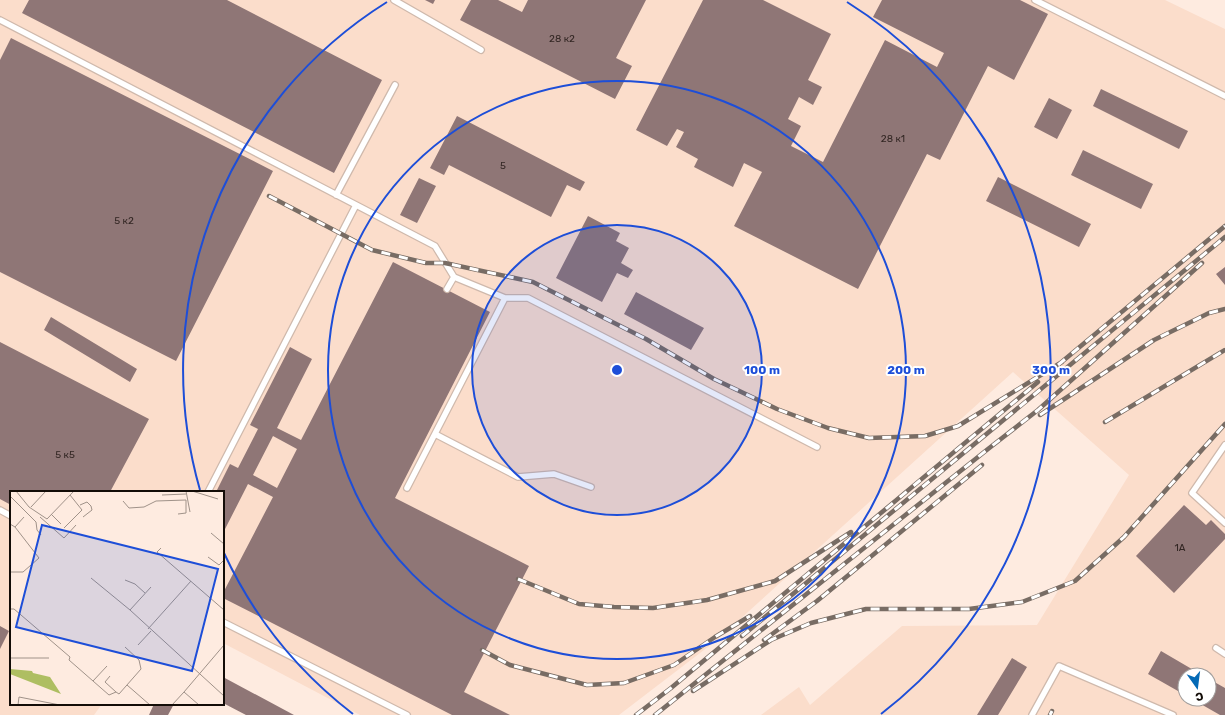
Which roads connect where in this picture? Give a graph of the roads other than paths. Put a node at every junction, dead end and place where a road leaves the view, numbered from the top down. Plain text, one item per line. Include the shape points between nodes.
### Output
1 (394, 0) edge
2 (1035, 0) edge
3 (0, 20) edge
4 (481, 50) dead end
5 (395, 85) dead end
6 (1225, 96) edge
7 (336, 194) junction
8 (356, 205) junction
9 (454, 277) junction
10 (447, 290) dead end
11 (505, 298) junction
12 (435, 434) junction
13 (1225, 445) edge
14 (817, 447) dead end
15 (407, 488) dead end
16 (591, 488) dead end
17 (209, 491) edge
18 (0, 510) edge
19 (10, 515) edge
20 (1225, 523) edge
21 (224, 623) edge
22 (1216, 648) dead end
23 (1225, 654) edge
24 (407, 715) edge
25 (1032, 715) edge
26 (1173, 715) edge

1 - 4 lane
2 - 6 lane
3 - 7 lane
5 - 7 lane
7 - 8 lane
8 - 9 lane via 435,246
8 - 17 lane
9 - 10 lane
9 - 11 lane
11 - 12 lane
11 - 14 lane via 528,298
12 - 15 lane
12 - 16 lane via 518,477 554,474
13 - 20 lane via 1192,493
18 - 19 lane
21 - 24 lane
22 - 23 lane
25 - 26 lane via 1060,666

